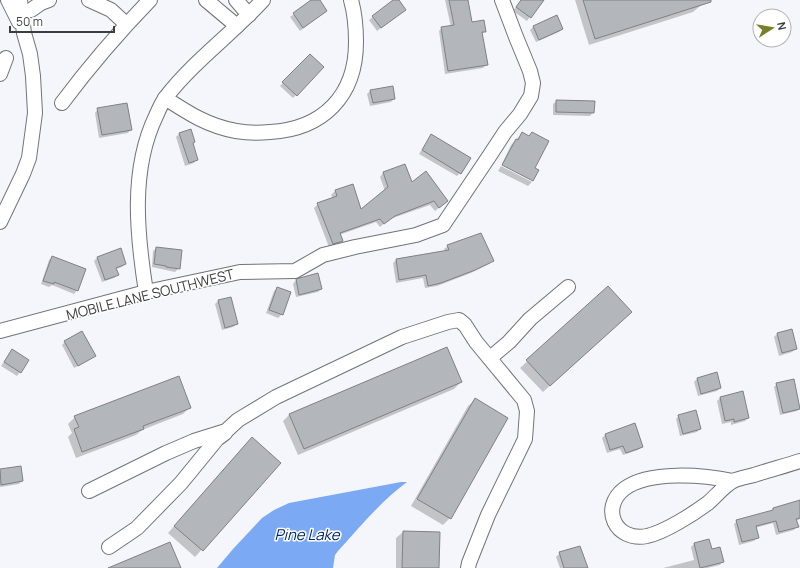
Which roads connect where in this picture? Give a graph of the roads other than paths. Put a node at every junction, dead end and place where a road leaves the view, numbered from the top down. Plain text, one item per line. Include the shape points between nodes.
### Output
1 (8, 0) edge
2 (20, 0) edge
3 (49, 0) edge
4 (89, 0) edge
5 (150, 0) edge
6 (206, 0) edge
7 (236, 0) edge
8 (263, 0) edge
9 (351, 0) edge
10 (502, 0) edge
11 (31, 10) dead end
12 (249, 15) junction
13 (126, 24) junction
14 (238, 26) junction
15 (24, 33) junction
16 (6, 58) dead end
17 (0, 74) edge
18 (165, 98) junction
19 (62, 103) dead end
20 (0, 222) edge
21 (568, 287) dead end
22 (146, 292) junction
23 (0, 331) edge
24 (490, 358) junction
25 (226, 431) junction
26 (800, 461) edge
27 (733, 481) junction
28 (89, 491) dead end
29 (109, 546) dead end
30 (468, 568) edge

1 - 15 street
2 - 15 street
3 - 11 street
4 - 13 street via 111,10
5 - 13 street
6 - 14 street
7 - 12 street
8 - 12 street
9 - 18 street via 356,30 355,65 341,97 311,122 289,130 238,132 203,121
10 - 22 street, MOBILE LANE SOUTHWEST via 530,71 533,83 531,96 443,225 416,235 323,255 295,272 240,272
12 - 14 street
13 - 19 street
14 - 18 street via 185,75
15 - 20 street via 30,54 35,96 32,141 23,174
16 - 17 street
18 - 22 street via 151,127 142,160 139,230
21 - 24 street
22 - 23 street, MOBILE LANE SOUTHWEST
24 - 25 street via 465,325 459,320 448,322 402,337 276,397 238,420
24 - 30 street via 524,400 527,411 525,439 488,515
25 - 28 street via 166,453
25 - 29 street via 137,528
26 - 27 street
27 - 27 street via 707,503 658,533 634,537 616,526 613,516 616,498 632,484 643,480 682,476

